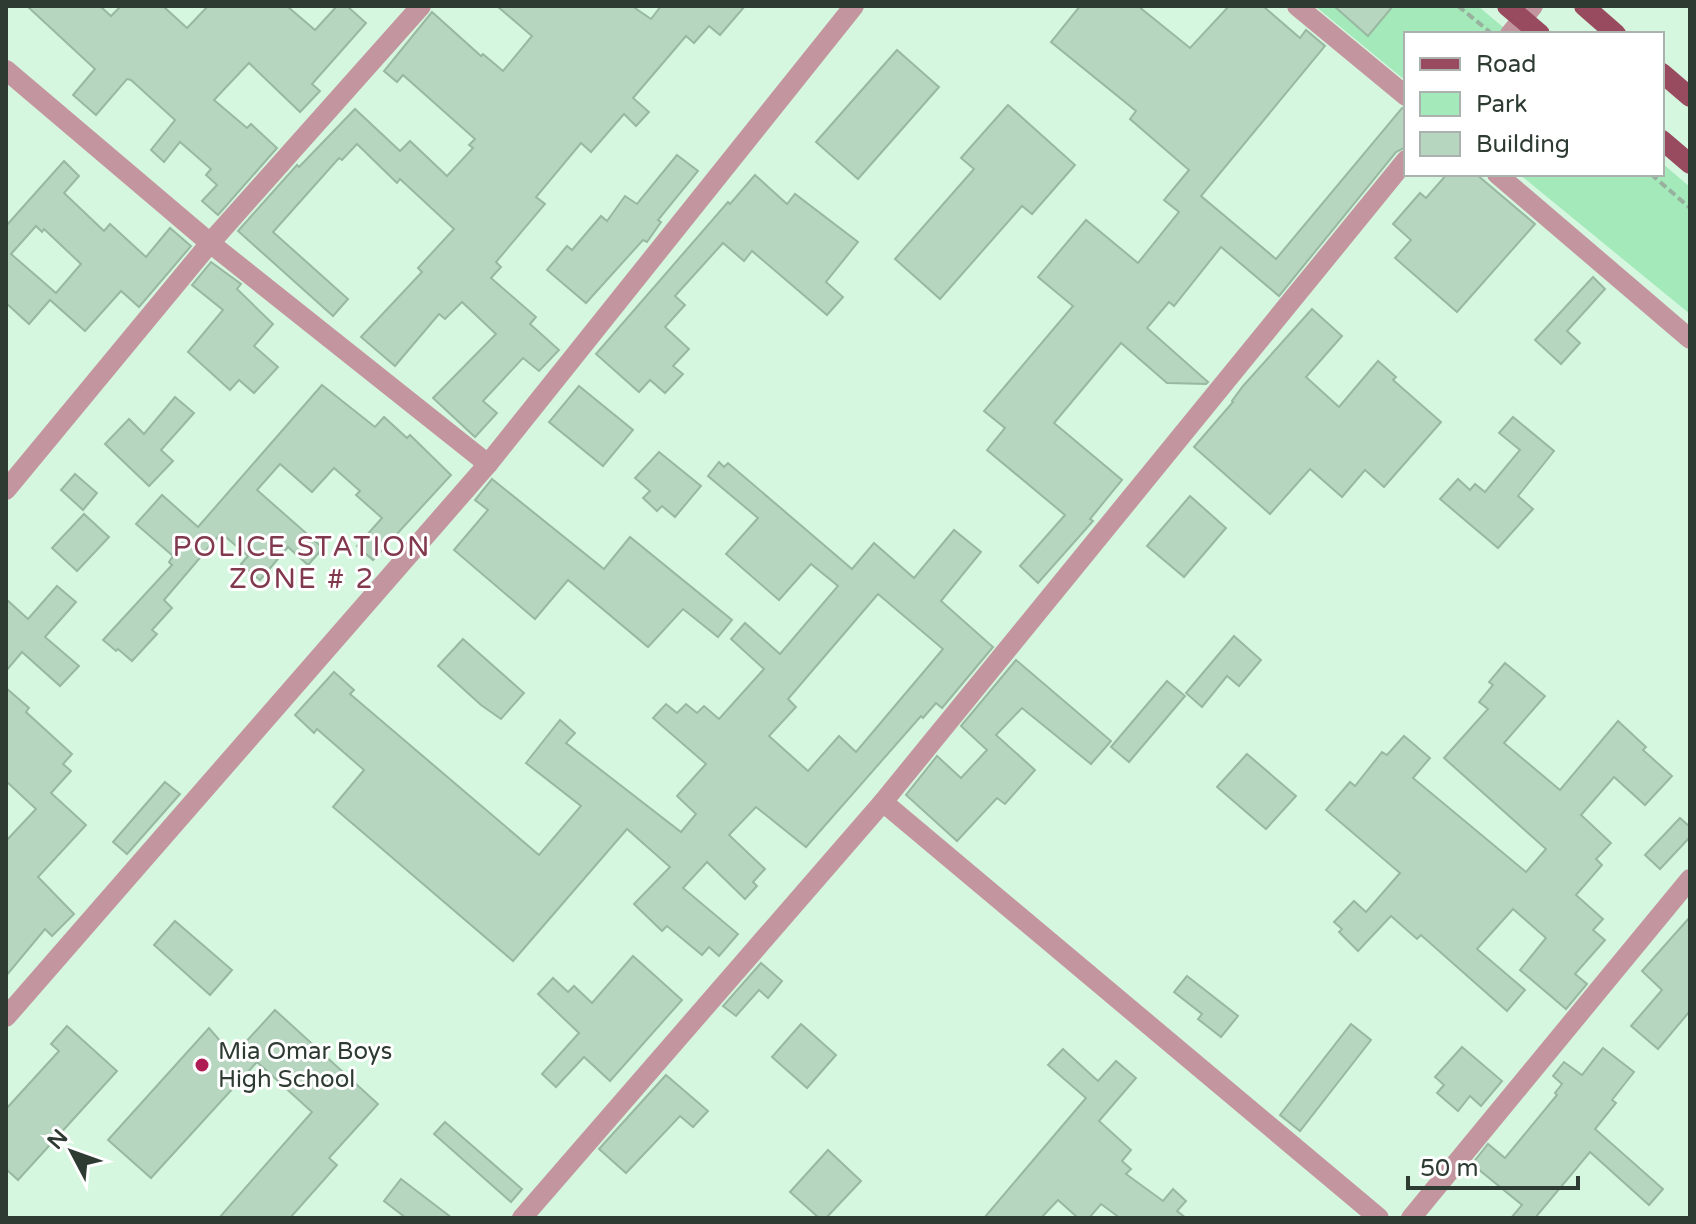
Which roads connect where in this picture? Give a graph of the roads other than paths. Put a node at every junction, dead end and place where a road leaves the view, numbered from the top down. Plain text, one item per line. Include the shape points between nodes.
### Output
1 (421, 6) edge
2 (854, 6) edge
3 (1297, 6) edge
4 (1584, 6) edge
5 (1518, 16) edge
6 (1538, 32) edge
7 (1614, 32) edge
8 (6, 70) edge
9 (1664, 75) edge
10 (1404, 94) edge
11 (1690, 97) edge
12 (1664, 142) edge
13 (1404, 162) edge
14 (1690, 164) edge
15 (1499, 176) edge
16 (210, 243) junction
17 (1690, 339) edge
18 (488, 464) junction
19 (6, 490) edge
20 (883, 802) junction
21 (1690, 879) edge
22 (6, 1017) edge
23 (522, 1218) edge
24 (1379, 1218) edge
25 (1411, 1218) edge

1 - 16 street
2 - 18 street
3 - 10 street
4 - 7 main road
5 - 6 main road
8 - 16 street
9 - 11 main road
12 - 14 main road
13 - 20 street
15 - 17 street
16 - 18 street
16 - 19 street
18 - 22 street
20 - 23 street
20 - 24 street
21 - 25 street

